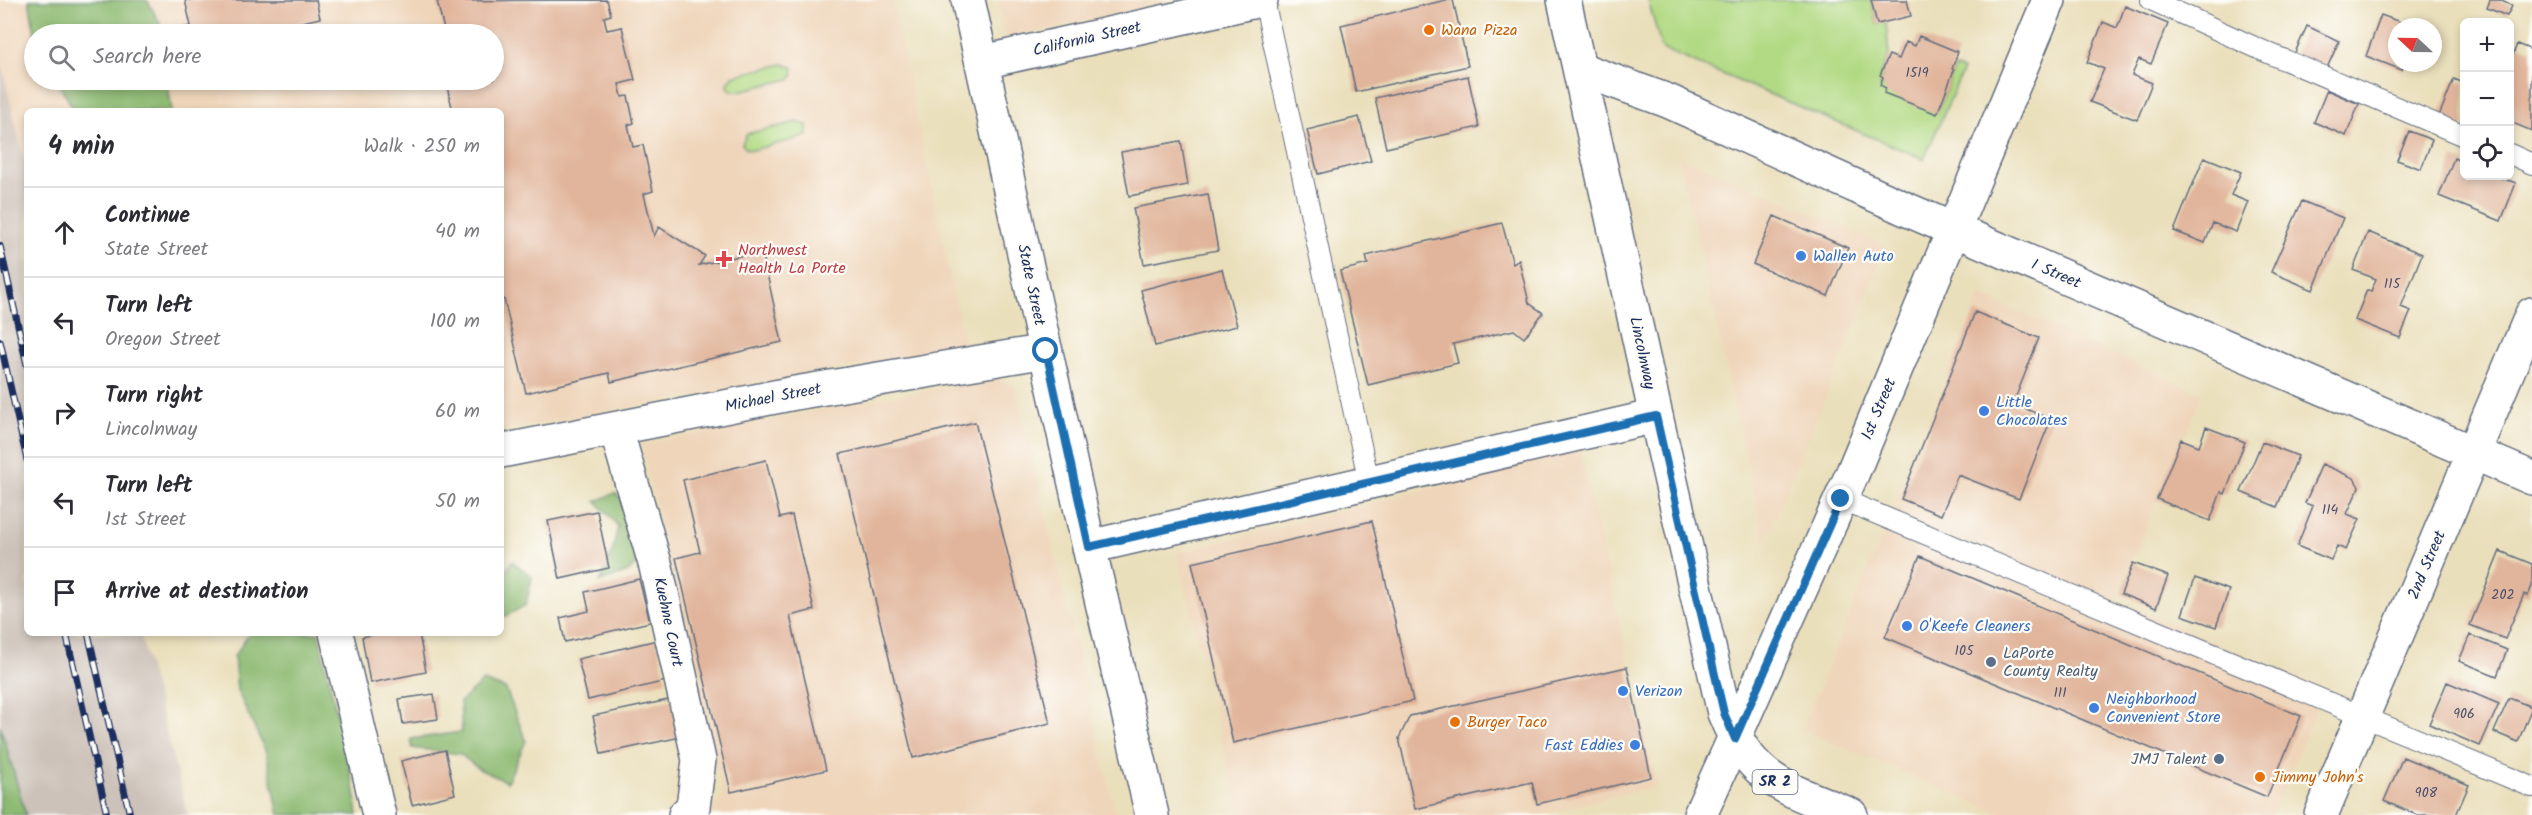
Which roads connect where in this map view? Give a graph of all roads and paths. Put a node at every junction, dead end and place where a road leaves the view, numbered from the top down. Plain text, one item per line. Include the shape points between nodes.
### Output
1 (968, 0) edge
2 (1262, 0) edge
3 (1564, 0) edge
4 (2049, 0) edge
5 (2151, 0) edge
6 (983, 62) junction
7 (1580, 69) junction
8 (2460, 134) edge
9 (2514, 156) edge
10 (2532, 164) edge
11 (1954, 230) junction
12 (2532, 314) edge
13 (1046, 351) junction
14 (1656, 416) junction
15 (616, 429) junction
16 (504, 449) edge
17 (2474, 454) junction
18 (2532, 478) edge
19 (1369, 482) junction
20 (1841, 499) junction
21 (1089, 547) junction
22 (337, 636) edge
23 (2362, 717) junction
24 (1735, 739) junction
25 (2532, 788) edge
26 (1836, 812) edge
27 (379, 815) edge
28 (685, 815) edge
29 (1152, 815) edge
30 (1700, 815) edge
31 (2321, 815) edge

1 - 6 street, State Street
2 - 6 street, California Street
2 - 19 lane
3 - 7 street, Lincolnway / SR 2
4 - 11 street, 1st Street
5 - 8 lane
6 - 13 street, State Street
7 - 11 street, I Street via 1668,101
7 - 14 street, Lincolnway / SR 2
9 - 10 lane
11 - 17 street, I Street
11 - 20 street, 1st Street
12 - 17 street, 2nd Street
13 - 15 street, Michael Street via 795,393
13 - 21 street, State Street
14 - 19 street
14 - 24 street, Lincolnway / SR 2 via 1724,713
15 - 16 street, Michael Street
15 - 28 street, Kuehne Court via 656,567 699,760 693,807
17 - 18 street, I Street
17 - 23 street, 2nd Street
19 - 21 street
20 - 23 lane
20 - 24 street, 1st Street
21 - 29 street, State Street
22 - 27 street
23 - 25 lane
23 - 31 street, 2nd Street
24 - 26 street, SR 2 via 1746,756 1773,781
24 - 30 street, 1st Street

